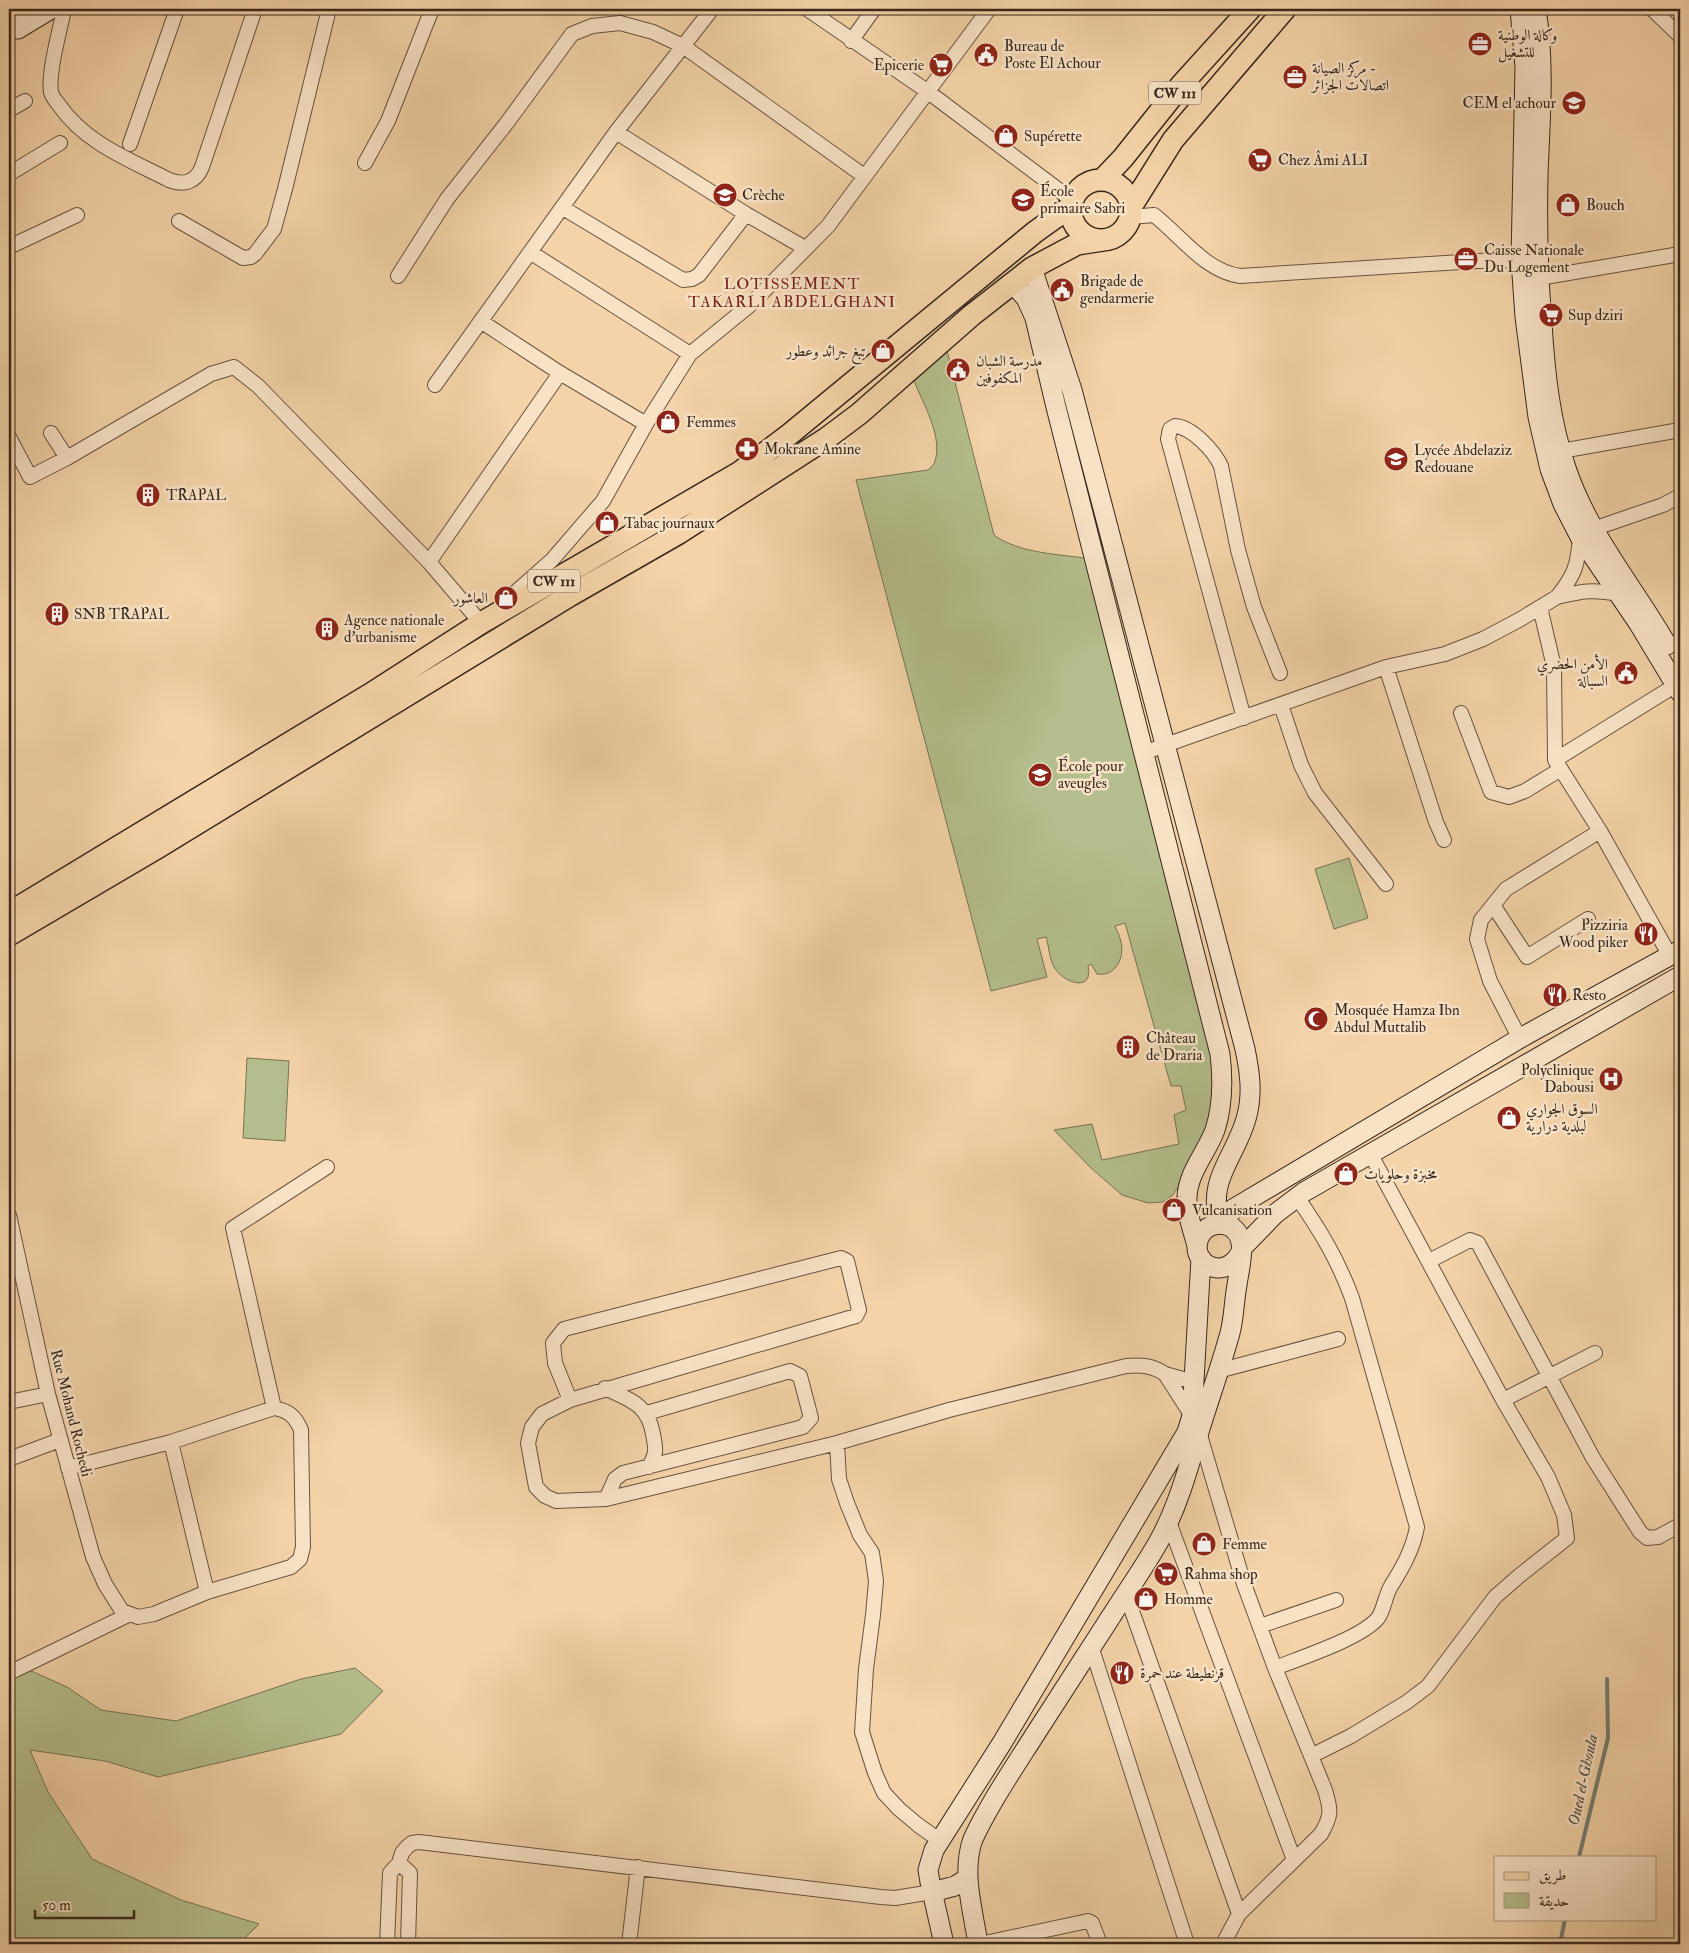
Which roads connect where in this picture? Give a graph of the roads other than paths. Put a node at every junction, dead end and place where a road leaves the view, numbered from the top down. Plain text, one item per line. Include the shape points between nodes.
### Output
1 (51, 9) edge
2 (64, 9) edge
3 (177, 9) edge
4 (255, 9) edge
5 (329, 9) edge
6 (432, 9) edge
7 (712, 9) edge
8 (807, 9) edge
9 (874, 9) edge
10 (989, 9) edge
11 (1250, 9) edge
12 (1285, 9) edge
13 (1520, 9) edge
14 (1536, 9) edge
15 (1652, 9) edge
16 (9, 10) edge
17 (14, 32) edge
18 (1680, 36) edge
19 (851, 41) junction
20 (683, 46) junction
21 (927, 91) junction
22 (25, 101) dead end
23 (9, 110) edge
24 (616, 132) junction
25 (60, 143) dead end
26 (130, 144) dead end
27 (365, 163) dead end
28 (9, 174) edge
29 (864, 176) junction
30 (1103, 179) junction
31 (1071, 204) junction
32 (563, 208) junction
33 (1130, 212) junction
34 (746, 214) junction
35 (76, 215) dead end
36 (179, 221) dead end
37 (1103, 240) junction
38 (9, 247) edge
39 (805, 248) junction
40 (530, 252) junction
41 (1680, 254) edge
42 (1521, 260) junction
43 (1032, 268) junction
44 (398, 276) dead end
45 (1539, 278) junction
46 (1012, 283) junction
47 (482, 322) junction
48 (690, 354) junction
49 (560, 373) junction
50 (435, 385) dead end
51 (646, 424) junction
52 (1680, 430) edge
53 (51, 433) dead end
54 (9, 437) edge
55 (1561, 451) junction
56 (67, 458) junction
57 (1680, 496) edge
58 (1587, 533) junction
59 (429, 562) junction
60 (1619, 594) junction
61 (1556, 596) junction
62 (1540, 607) junction
63 (481, 623) junction
64 (1674, 644) edge
65 (1386, 667) junction
66 (1280, 673) dead end
67 (1679, 682) edge
68 (1281, 704) junction
69 (1461, 713) dead end
70 (1244, 718) junction
71 (1166, 745) junction
72 (1143, 753) junction
73 (1558, 764) junction
74 (1600, 831) junction
75 (1444, 840) dead end
76 (1386, 884) dead end
77 (1492, 904) junction
78 (9, 913) edge
79 (1588, 919) dead end
80 (9, 935) edge
81 (1675, 953) edge
82 (1680, 976) edge
83 (1520, 1039) junction
84 (1371, 1155) junction
85 (327, 1167) dead end
86 (1297, 1197) junction
87 (9, 1215) edge
88 (1222, 1224) junction
89 (1242, 1249) junction
90 (1199, 1252) junction
91 (1429, 1261) junction
92 (1338, 1339) dead end
93 (1595, 1353) dead end
94 (1218, 1371) junction
95 (1165, 1374) junction
96 (1549, 1376) junction
97 (1195, 1380) junction
98 (606, 1388) junction
99 (48, 1394) junction
100 (570, 1400) junction
101 (1503, 1400) junction
102 (9, 1402) edge
103 (274, 1408) junction
104 (647, 1413) junction
105 (1196, 1424) junction
106 (60, 1440) junction
107 (171, 1442) junction
108 (837, 1443) junction
109 (9, 1459) edge
110 (649, 1467) junction
111 (68, 1468) junction
112 (606, 1499) junction
113 (1169, 1522) junction
114 (1680, 1525) edge
115 (207, 1592) junction
116 (1126, 1594) junction
117 (1336, 1600) dead end
118 (125, 1613) junction
119 (1260, 1626) junction
120 (1091, 1646) junction
121 (1275, 1668) junction
122 (9, 1673) edge
123 (1311, 1756) junction
124 (940, 1838) junction
125 (970, 1848) junction
126 (1294, 1860) junction
127 (399, 1863) junction
128 (638, 1867) junction
129 (968, 1878) junction
130 (932, 1892) junction
131 (1239, 1914) junction
132 (387, 1944) edge
133 (408, 1944) edge
134 (629, 1944) edge
135 (944, 1944) edge
136 (979, 1944) edge
137 (1100, 1944) edge
138 (1187, 1944) edge
139 (1223, 1944) edge

1 - 17 street
2 - 4 street via 50,82 52,95 61,109 111,150 169,180 185,183 199,174
3 - 26 street
5 - 36 street via 274,229 252,257 243,258
6 - 27 street via 388,122
7 - 20 street
8 - 19 street
9 - 19 street
10 - 21 street
11 - 30 main road, CW 111
12 - 33 main road via 1173,140
13 - 42 street via 1525,67
14 - 45 street via 1541,81 1537,216
15 - 18 street
16 - 17 street
19 - 21 street
20 - 24 street
20 - 29 street
20 - 44 street via 653,32 620,23 592,26 572,34 447,199
21 - 29 street
21 - 31 street
22 - 23 street
24 - 32 street
24 - 34 street
25 - 28 street
29 - 39 street via 828,226
30 - 31 main road via 1081,187
30 - 33 main road via 1123,190
31 - 37 main road via 1076,226 1081,232
31 - 63 main road, CW 111 via 740,472
32 - 34 street via 683,280 699,275
32 - 40 street
33 - 37 main road via 1124,228
33 - 42 street via 1154,216 1199,256 1224,272 1240,276
34 - 39 street
35 - 38 street
37 - 43 main road via 1076,244
39 - 48 street via 750,305
40 - 47 street
40 - 48 street
41 - 45 street
42 - 58 street via 1538,417 1550,470 1563,504
43 - 46 main road
43 - 71 street via 1072,390
45 - 55 street via 1544,364
46 - 72 street via 1026,298 1035,318
46 - 80 main road via 859,414 819,443 679,533 569,596
47 - 49 street
47 - 50 street
48 - 51 street
49 - 51 street
49 - 59 street
51 - 63 street via 603,501 586,522 552,560
52 - 55 street
53 - 56 street
54 - 56 street via 30,477
55 - 58 street via 1581,505
56 - 59 street via 211,374 234,368 258,386
57 - 58 street
58 - 60 street
58 - 61 street via 1575,572
58 - 64 street
59 - 63 street
60 - 61 street via 1593,590
60 - 67 street
61 - 62 street
62 - 65 street via 1483,639 1445,654
62 - 73 street via 1554,667
63 - 78 main road, CW 111 via 369,695
64 - 67 street
65 - 68 street
65 - 75 street
66 - 70 street via 1254,607 1238,550 1221,466 1217,457 1190,430 1175,426 1170,429 1168,439
67 - 73 street
68 - 70 street
68 - 76 street via 1301,765 1315,793
69 - 73 street via 1492,792 1509,797 1525,791
70 - 71 street
71 - 72 street
71 - 88 street via 1246,1049 1251,1083 1247,1118 1217,1184 1215,1210
72 - 90 street via 1220,1054 1223,1084 1215,1130 1192,1175 1187,1196
73 - 74 street
74 - 77 street via 1506,889
74 - 81 street
77 - 79 street via 1527,957
77 - 83 street via 1480,920 1477,939 1490,981
81 - 83 street
82 - 84 street
83 - 88 street via 1233,1209
84 - 86 street
84 - 91 street
85 - 103 street via 233,1228
86 - 89 street via 1275,1214
86 - 121 street via 1326,1239 1352,1298 1417,1527 1415,1540 1386,1595 1379,1617 1362,1632
87 - 99 street, Rue Mohand Rochedi
88 - 89 street via 1230,1226 1238,1234
88 - 90 street via 1210,1226 1202,1232
89 - 90 street via 1233,1264 1222,1268 1209,1266
89 - 94 street via 1230,1331
90 - 97 street
91 - 96 street via 1470,1240 1478,1243
91 - 101 street
92 - 94 street
93 - 96 street
94 - 105 street
95 - 97 street
95 - 105 street
95 - 108 street via 1144,1365 1126,1366 949,1410
96 - 101 street
96 - 114 street via 1593,1458 1640,1532 1647,1538 1658,1537
97 - 105 street
98 - 100 street
98 - 100 street via 856,1316 860,1310 847,1261 841,1258 564,1329 553,1343 555,1363
98 - 104 street
99 - 102 street
99 - 106 street, Rue Mohand Rochedi
100 - 112 street via 542,1414 532,1427 528,1442 536,1487 556,1501
101 - 123 street via 1556,1494 1564,1515 1567,1538 1495,1597 1428,1686 1351,1736
103 - 107 street
103 - 115 street via 287,1411 296,1418 301,1430 303,1547 300,1559 291,1567
104 - 110 street via 656,1452
104 - 110 street via 790,1371 800,1376 811,1418 803,1427
105 - 113 street via 1179,1498
105 - 119 street via 1244,1584
105 - 124 street via 1188,1432 1002,1743
106 - 109 street
106 - 111 street, Rue Mohand Rochedi
107 - 111 street
107 - 115 street
108 - 112 street
108 - 124 street via 839,1479 860,1535 872,1553 876,1581 862,1732 884,1793 898,1809
110 - 112 street via 622,1473 614,1479
111 - 118 street, Rue Mohand Rochedi via 93,1557 105,1584
113 - 116 street
113 - 126 street
115 - 118 street via 154,1614 138,1617
116 - 120 street
116 - 131 street
117 - 119 street
118 - 122 street
119 - 121 street
120 - 125 street via 1010,1773 978,1827
120 - 138 street
121 - 123 street
123 - 126 street via 1325,1790 1330,1815 1320,1834
124 - 125 street
124 - 130 street via 928,1870
125 - 129 street
126 - 131 street
127 - 128 street via 407,1847 419,1842
127 - 132 street via 390,1873
127 - 133 street via 410,1873
128 - 130 street via 881,1897
128 - 134 street
129 - 130 street via 947,1889
129 - 136 street
130 - 135 street
131 - 139 street
136 - 137 street via 1088,1921 1092,1923

